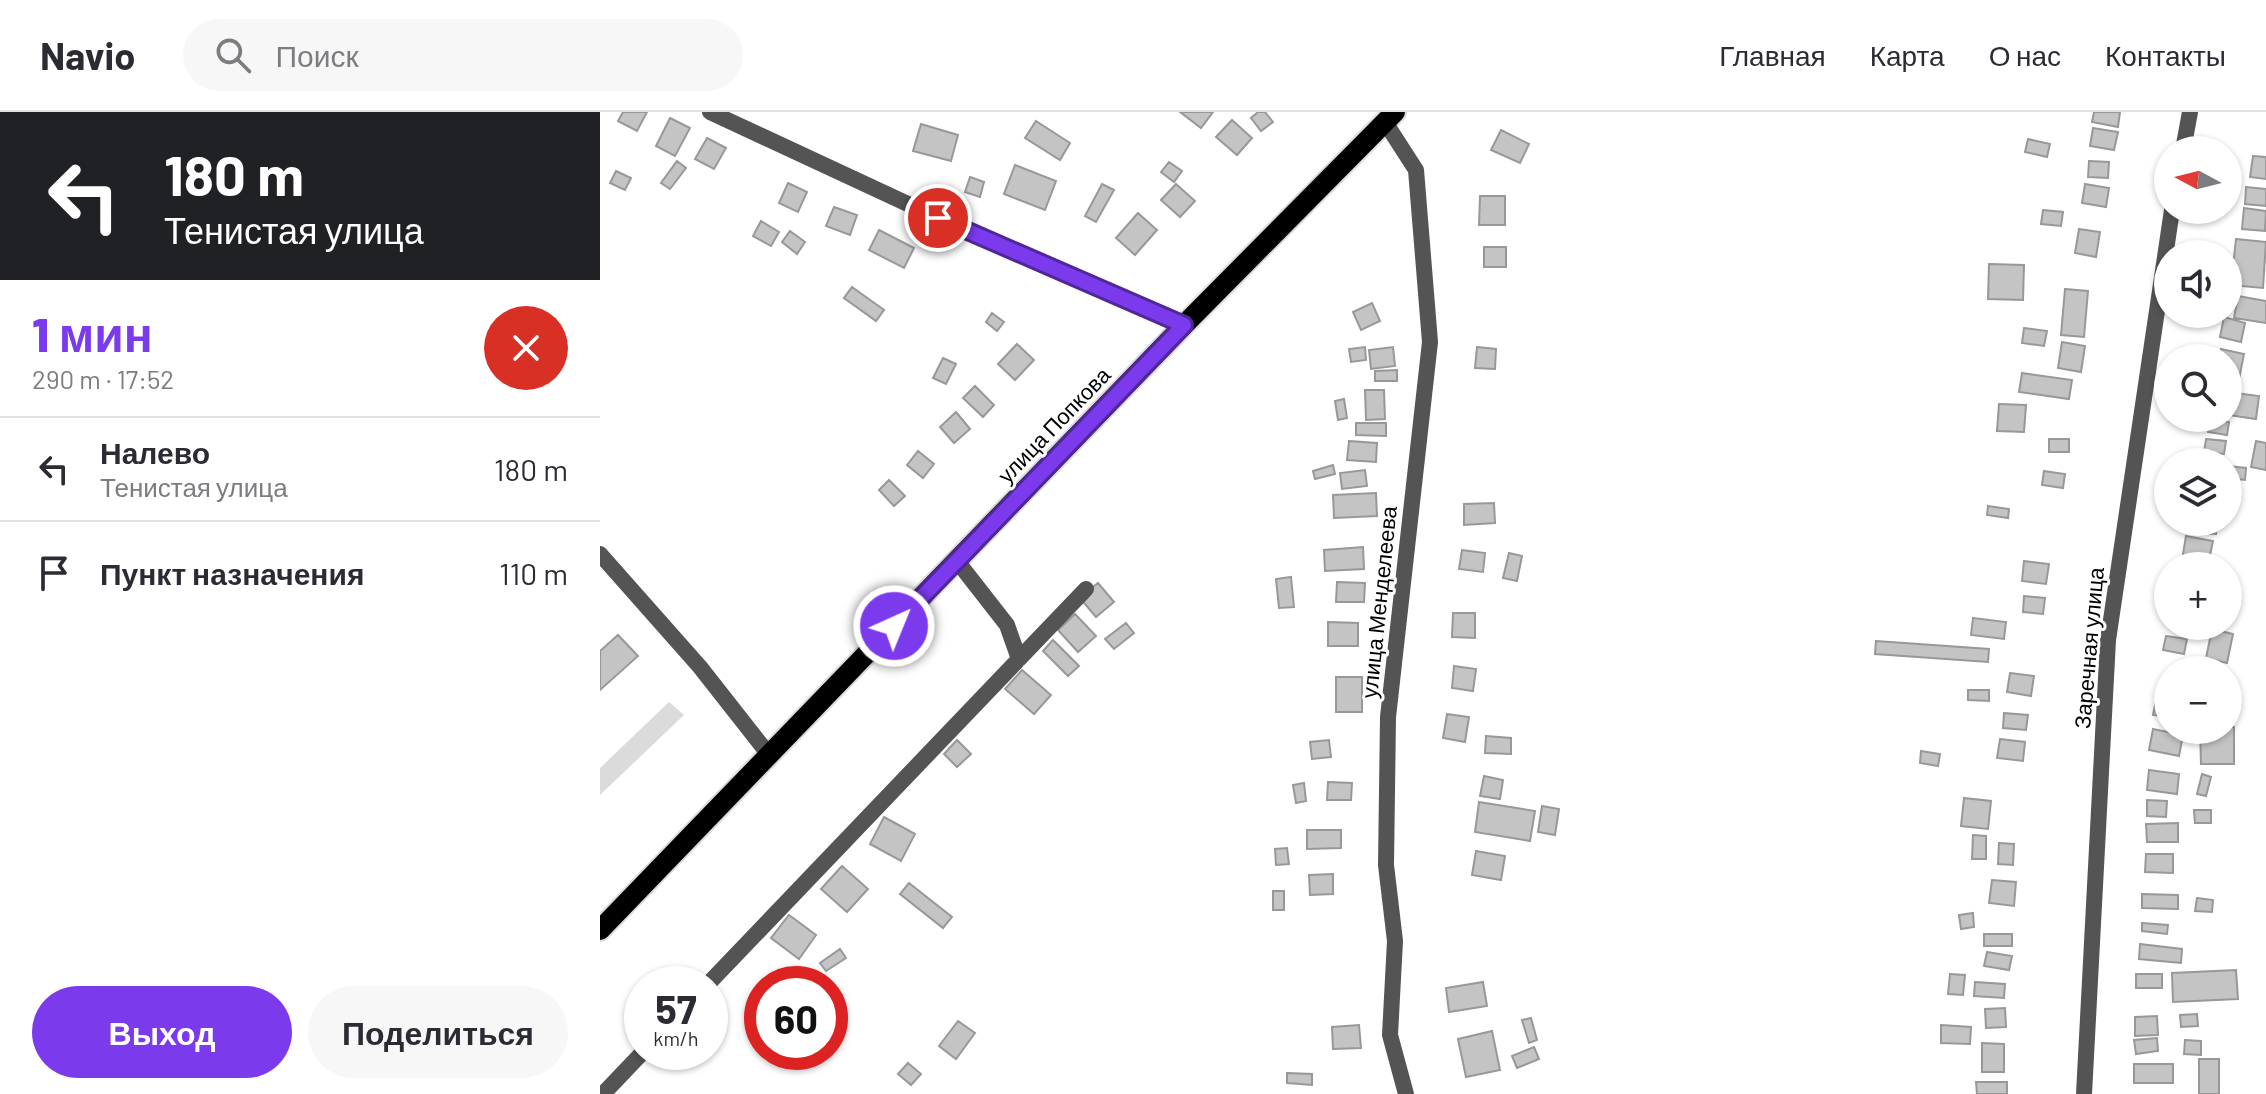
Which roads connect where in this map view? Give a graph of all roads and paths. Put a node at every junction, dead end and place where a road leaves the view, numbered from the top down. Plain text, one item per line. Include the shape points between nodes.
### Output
1 (710, 112) edge
2 (2190, 112) edge
3 (1390, 117) edge
4 (2186, 136) edge
5 (2170, 224) edge
6 (1184, 325) junction
7 (600, 554) edge
8 (957, 561) junction
9 (1086, 589) dead end
10 (1019, 659) junction
11 (770, 756) junction
12 (600, 930) edge
13 (725, 966) edge
14 (626, 1070) edge
15 (603, 1094) edge
16 (1406, 1094) edge
17 (2084, 1094) edge

1 - 6 street
2 - 4 street
3 - 6 main road, улица Попкова
3 - 16 street, улица Менделеева via 1416,170 1430,342 1388,717 1386,865 1395,941 1390,1035
5 - 17 street, Заречная улица via 2108,640
6 - 8 main road, улица Попкова
7 - 11 street
8 - 10 street via 1007,625
8 - 11 main road, улица Попкова
9 - 10 street
10 - 13 street
11 - 12 main road, улица Попкова
14 - 15 street

